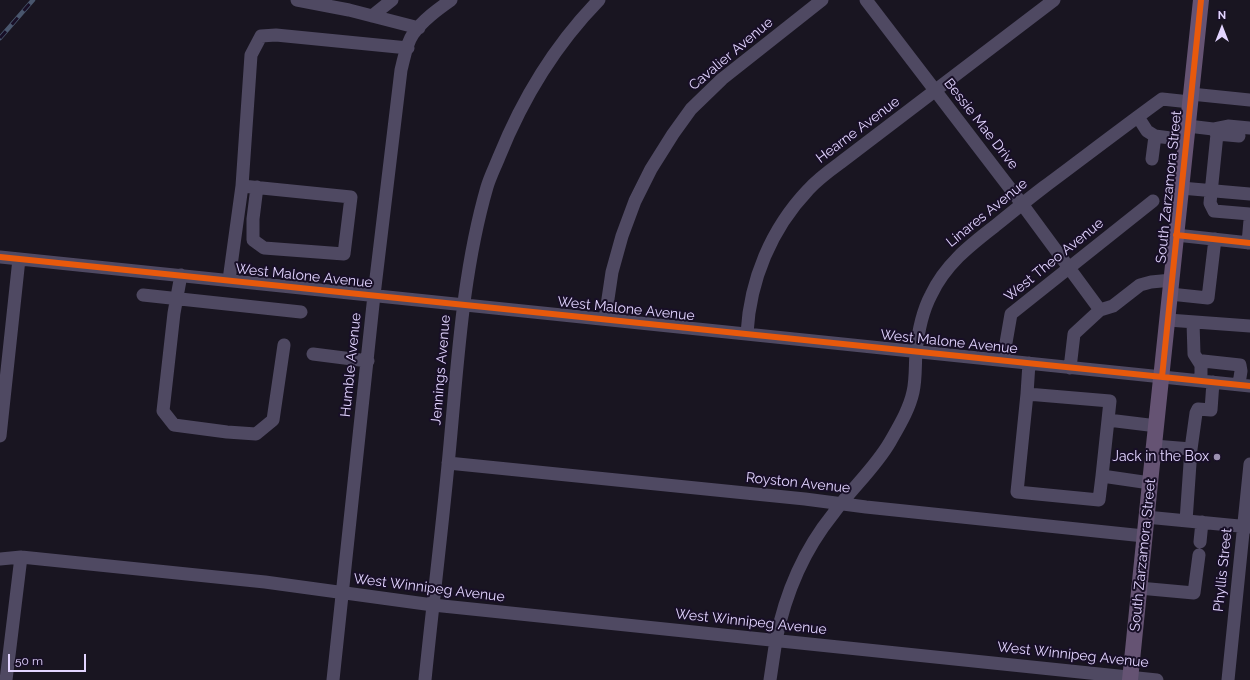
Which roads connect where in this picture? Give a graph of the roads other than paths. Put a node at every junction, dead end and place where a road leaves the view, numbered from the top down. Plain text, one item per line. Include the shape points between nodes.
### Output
1 (299, 0) edge
2 (392, 0) edge
3 (451, 0) edge
4 (599, 0) edge
5 (822, 0) edge
6 (866, 0) edge
7 (1054, 0) edge
8 (1201, 0) edge
9 (372, 16) junction
10 (419, 28) junction
11 (408, 48) junction
12 (935, 92) junction
13 (1191, 98) junction
14 (1250, 100) edge
15 (1138, 117) junction
16 (1215, 132) junction
17 (1187, 133) junction
18 (1247, 135) edge
19 (1155, 136) junction
20 (1152, 159) dead end
21 (242, 186) junction
22 (257, 187) junction
23 (1181, 188) junction
24 (1210, 190) junction
25 (1250, 194) edge
26 (1153, 202) dead end
27 (1022, 204) junction
28 (1250, 214) edge
29 (1250, 220) edge
30 (1176, 235) junction
31 (1215, 239) junction
32 (1249, 243) edge
33 (0, 257) edge
34 (19, 259) junction
35 (1069, 268) junction
36 (181, 275) junction
37 (229, 280) junction
38 (1171, 287) junction
39 (143, 295) dead end
40 (374, 295) junction
41 (177, 299) junction
42 (464, 305) junction
43 (1100, 310) junction
44 (302, 312) dead end
45 (605, 319) junction
46 (1168, 320) junction
47 (1193, 322) junction
48 (1250, 326) edge
49 (747, 333) junction
50 (284, 345) dead end
51 (916, 351) junction
52 (313, 354) dead end
53 (1003, 360) junction
54 (368, 361) junction
55 (1029, 363) junction
56 (1201, 365) junction
57 (1070, 368) junction
58 (1162, 377) junction
59 (1207, 382) junction
60 (1245, 385) edge
61 (1027, 394) junction
62 (1108, 420) junction
63 (1156, 426) junction
64 (0, 436) edge
65 (1154, 446) junction
66 (1191, 450) junction
67 (448, 463) junction
68 (1250, 464) edge
69 (1102, 476) junction
70 (1150, 483) junction
71 (842, 503) junction
72 (1146, 517) junction
73 (1186, 521) junction
74 (1202, 522) junction
75 (1247, 526) edge
76 (1144, 536) junction
77 (21, 557) junction
78 (0, 559) edge
79 (1139, 588) junction
80 (342, 594) junction
81 (433, 605) junction
82 (776, 640) junction
83 (1130, 679) edge
84 (6, 680) edge
85 (333, 680) edge
86 (425, 680) edge
87 (770, 680) edge
88 (1157, 680) edge
89 (1228, 680) edge

1 - 9 street
2 - 9 street
3 - 10 street, Humble Avenue via 434,12
4 - 42 street, Jennings Avenue via 563,43 533,88 508,135 488,185 476,228
5 - 45 street, Cavalier Avenue via 722,79 691,109 673,134 651,168 622,236 612,272
6 - 12 street, Bessie Mae Drive
7 - 12 street, Hearne Avenue
8 - 13 main road, South Zarzamora Street
9 - 10 street
10 - 11 street, Humble Avenue via 413,34
11 - 21 street via 276,35 261,36 251,55
11 - 40 street, Humble Avenue via 401,70
12 - 27 street, Bessie Mae Drive
12 - 49 street, Hearne Avenue via 821,178 790,210 760,267 749,310
13 - 14 street, Linares Avenue
13 - 15 street, Linares Avenue via 1162,99
13 - 17 main road, South Zarzamora Street
15 - 19 street via 1147,131
15 - 27 street, Linares Avenue
16 - 17 street
16 - 18 street
16 - 24 street
17 - 19 street
17 - 23 main road, South Zarzamora Street
19 - 20 street
21 - 22 street
21 - 37 street
22 - 22 street via 351,197 344,254 264,248 253,240
23 - 24 street
23 - 30 main road, South Zarzamora Street
24 - 25 street
24 - 28 street via 1210,203 1214,211
26 - 35 street, West Theo Avenue
27 - 35 street, Bessie Mae Drive
27 - 51 street, Linares Avenue via 966,248 945,270 924,310
29 - 32 street
30 - 31 street
30 - 38 main road, South Zarzamora Street
31 - 32 street
31 - 38 street via 1208,298
33 - 34 street, West Malone Avenue
34 - 36 street, West Malone Avenue
34 - 64 street
35 - 43 street, Bessie Mae Drive
35 - 53 street, West Theo Avenue via 1012,314
36 - 37 street, West Malone Avenue
36 - 41 street
37 - 40 street, West Malone Avenue
38 - 43 street via 1151,282 1140,285 1113,306
38 - 46 main road, South Zarzamora Street
39 - 41 street
40 - 42 street, West Malone Avenue
40 - 54 street, Humble Avenue
41 - 44 street
41 - 50 street via 163,411 174,425 256,434 273,420
42 - 45 street, West Malone Avenue
42 - 67 street, Jennings Avenue
43 - 57 street via 1074,334
45 - 49 street, West Malone Avenue
46 - 47 street
46 - 58 main road, South Zarzamora Street
47 - 48 street
47 - 56 street via 1194,354
49 - 51 street, West Malone Avenue
51 - 53 street, West Malone Avenue
51 - 71 street, Linares Avenue via 913,393 909,406 877,462
52 - 54 street
53 - 55 street, West Malone Avenue
54 - 80 street, Humble Avenue
55 - 57 street, West Malone Avenue
55 - 61 street
56 - 59 street
56 - 60 street via 1203,362 1240,365
57 - 58 street, West Malone Avenue
58 - 59 street, West Malone Avenue
58 - 63 main road, South Zarzamora Street
59 - 60 street, West Malone Avenue
59 - 66 street via 1211,410 1198,409 1196,413
61 - 62 street via 1110,401
61 - 69 street via 1017,492 1100,500
62 - 63 street
62 - 69 street
63 - 65 main road, South Zarzamora Street
65 - 66 street
65 - 70 main road, South Zarzamora Street
66 - 73 street
67 - 71 street, Royston Avenue
67 - 81 street, Jennings Avenue
68 - 75 street, Phyllis Street
69 - 70 street
70 - 72 main road, South Zarzamora Street
71 - 76 street, Royston Avenue
71 - 82 street, Linares Avenue via 818,534 801,565 788,597
72 - 73 street
72 - 76 main road, South Zarzamora Street
73 - 74 street
74 - 75 street
74 - 79 street via 1194,593
75 - 89 street, Phyllis Street
76 - 79 main road, South Zarzamora Street
77 - 78 street, West Winnipeg Avenue
77 - 80 street, West Winnipeg Avenue via 265,582
77 - 84 street
79 - 83 main road, South Zarzamora Street
80 - 81 street, West Winnipeg Avenue
80 - 85 street, Humble Avenue
81 - 82 street, West Winnipeg Avenue
81 - 86 street, Jennings Avenue
82 - 83 street, West Winnipeg Avenue
82 - 87 street, Linares Avenue
83 - 88 street, West Winnipeg Avenue

